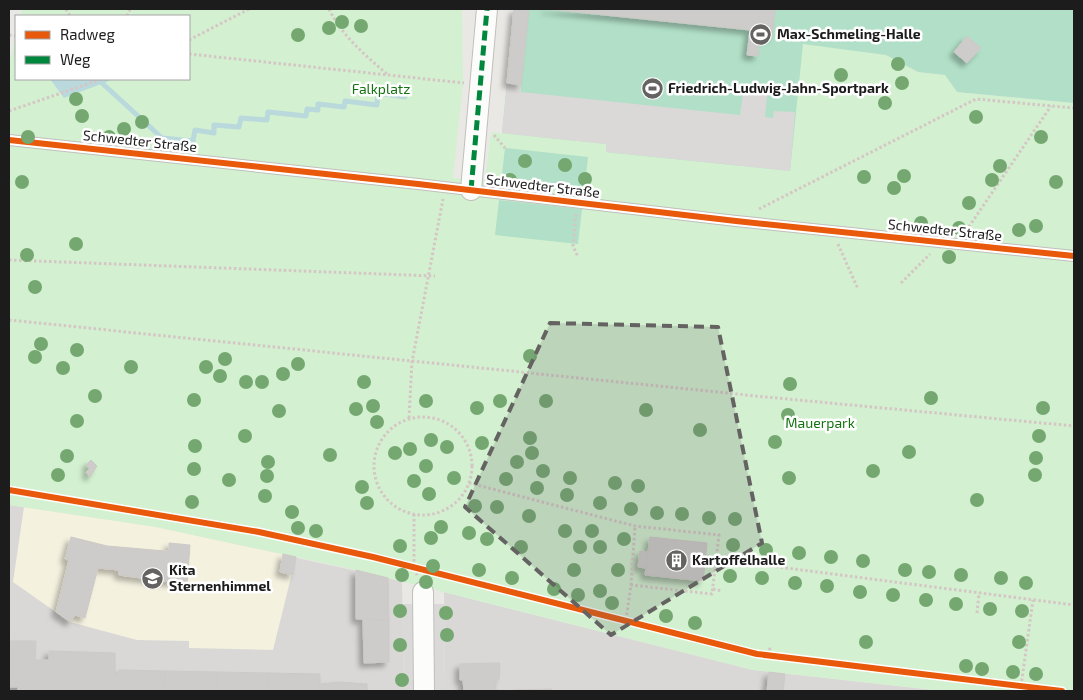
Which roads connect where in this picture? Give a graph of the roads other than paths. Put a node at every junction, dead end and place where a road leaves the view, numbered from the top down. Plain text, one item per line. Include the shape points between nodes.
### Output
1 (487, 9) edge
2 (9, 140) edge
3 (471, 190) junction
4 (1074, 256) edge
5 (423, 592) road end
6 (424, 691) edge

1 - 3 street
2 - 3 lane, Schwedter Straße
3 - 4 lane, Schwedter Straße
5 - 6 street

